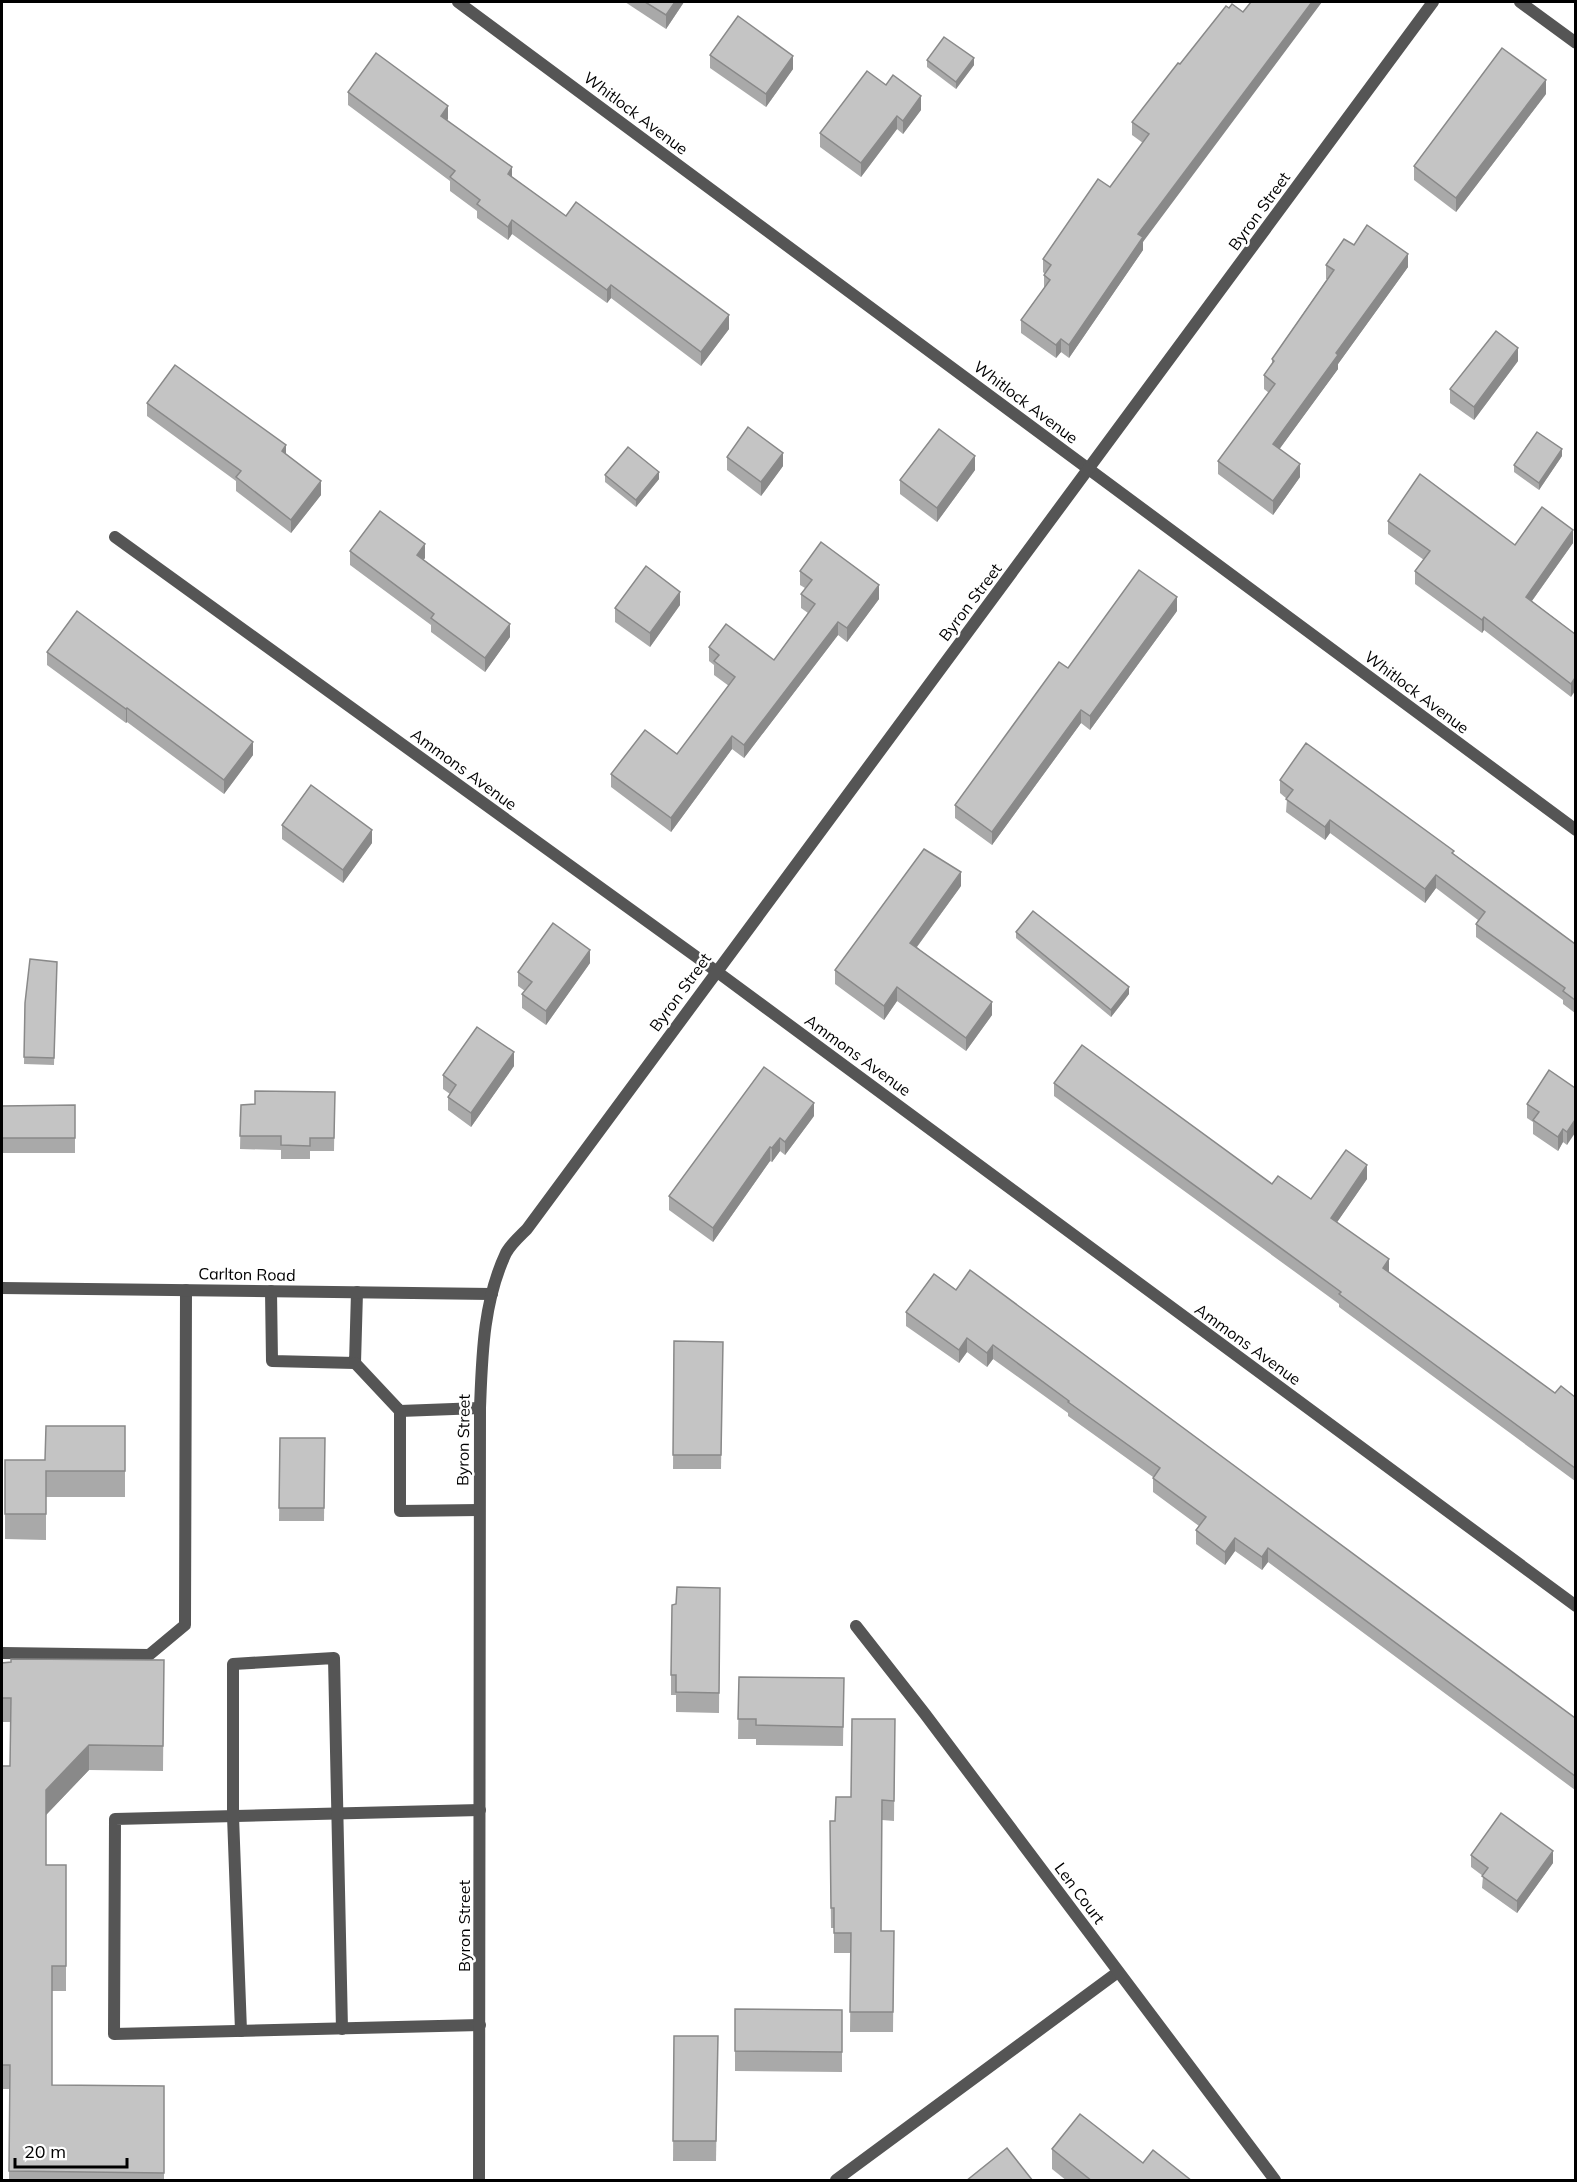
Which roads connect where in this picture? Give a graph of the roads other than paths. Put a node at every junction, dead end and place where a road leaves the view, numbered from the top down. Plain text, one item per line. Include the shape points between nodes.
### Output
1 (458, 2) edge
2 (1433, 2) edge
3 (1520, 2) edge
4 (1575, 43) edge
5 (1089, 469) junction
6 (115, 537) dead end
7 (1575, 830) edge
8 (716, 971) junction
9 (2, 1288) edge
10 (186, 1290) junction
11 (271, 1291) junction
12 (357, 1292) junction
13 (492, 1294) junction
14 (356, 1363) junction
15 (480, 1408) junction
16 (400, 1411) junction
17 (479, 1510) junction
18 (1575, 1606) edge
19 (856, 1626) dead end
20 (2, 1653) edge
21 (480, 1810) junction
22 (337, 1814) junction
23 (233, 1816) junction
24 (1118, 1972) junction
25 (480, 2025) junction
26 (342, 2029) junction
27 (241, 2031) junction
28 (479, 2181) edge
29 (836, 2181) edge
30 (1275, 2181) edge

1 - 5 street, Whitlock Avenue
2 - 5 street, Byron Street
3 - 4 street
5 - 7 street, Whitlock Avenue
5 - 8 street, Byron Street
6 - 8 street, Ammons Avenue
8 - 13 street, Byron Street via 507,1252
8 - 18 street, Ammons Avenue
9 - 10 street, Carlton Road
10 - 11 street, Carlton Road
10 - 20 street via 185,1625 149,1655
11 - 12 street, Carlton Road
11 - 14 street via 272,1361
12 - 13 street, Carlton Road
12 - 14 street
13 - 15 street, Byron Street via 482,1341
14 - 16 street
15 - 16 street
15 - 17 street, Byron Street
16 - 17 street via 400,1511
17 - 21 street, Byron Street
19 - 24 street, Len Court
21 - 22 street
21 - 25 street, Byron Street
22 - 23 street
22 - 23 street via 334,1658 233,1664
22 - 26 street
23 - 27 street
23 - 27 street via 115,1819 114,2034
24 - 29 street
24 - 30 street, Len Court
25 - 26 street
25 - 28 street, Byron Street
26 - 27 street

